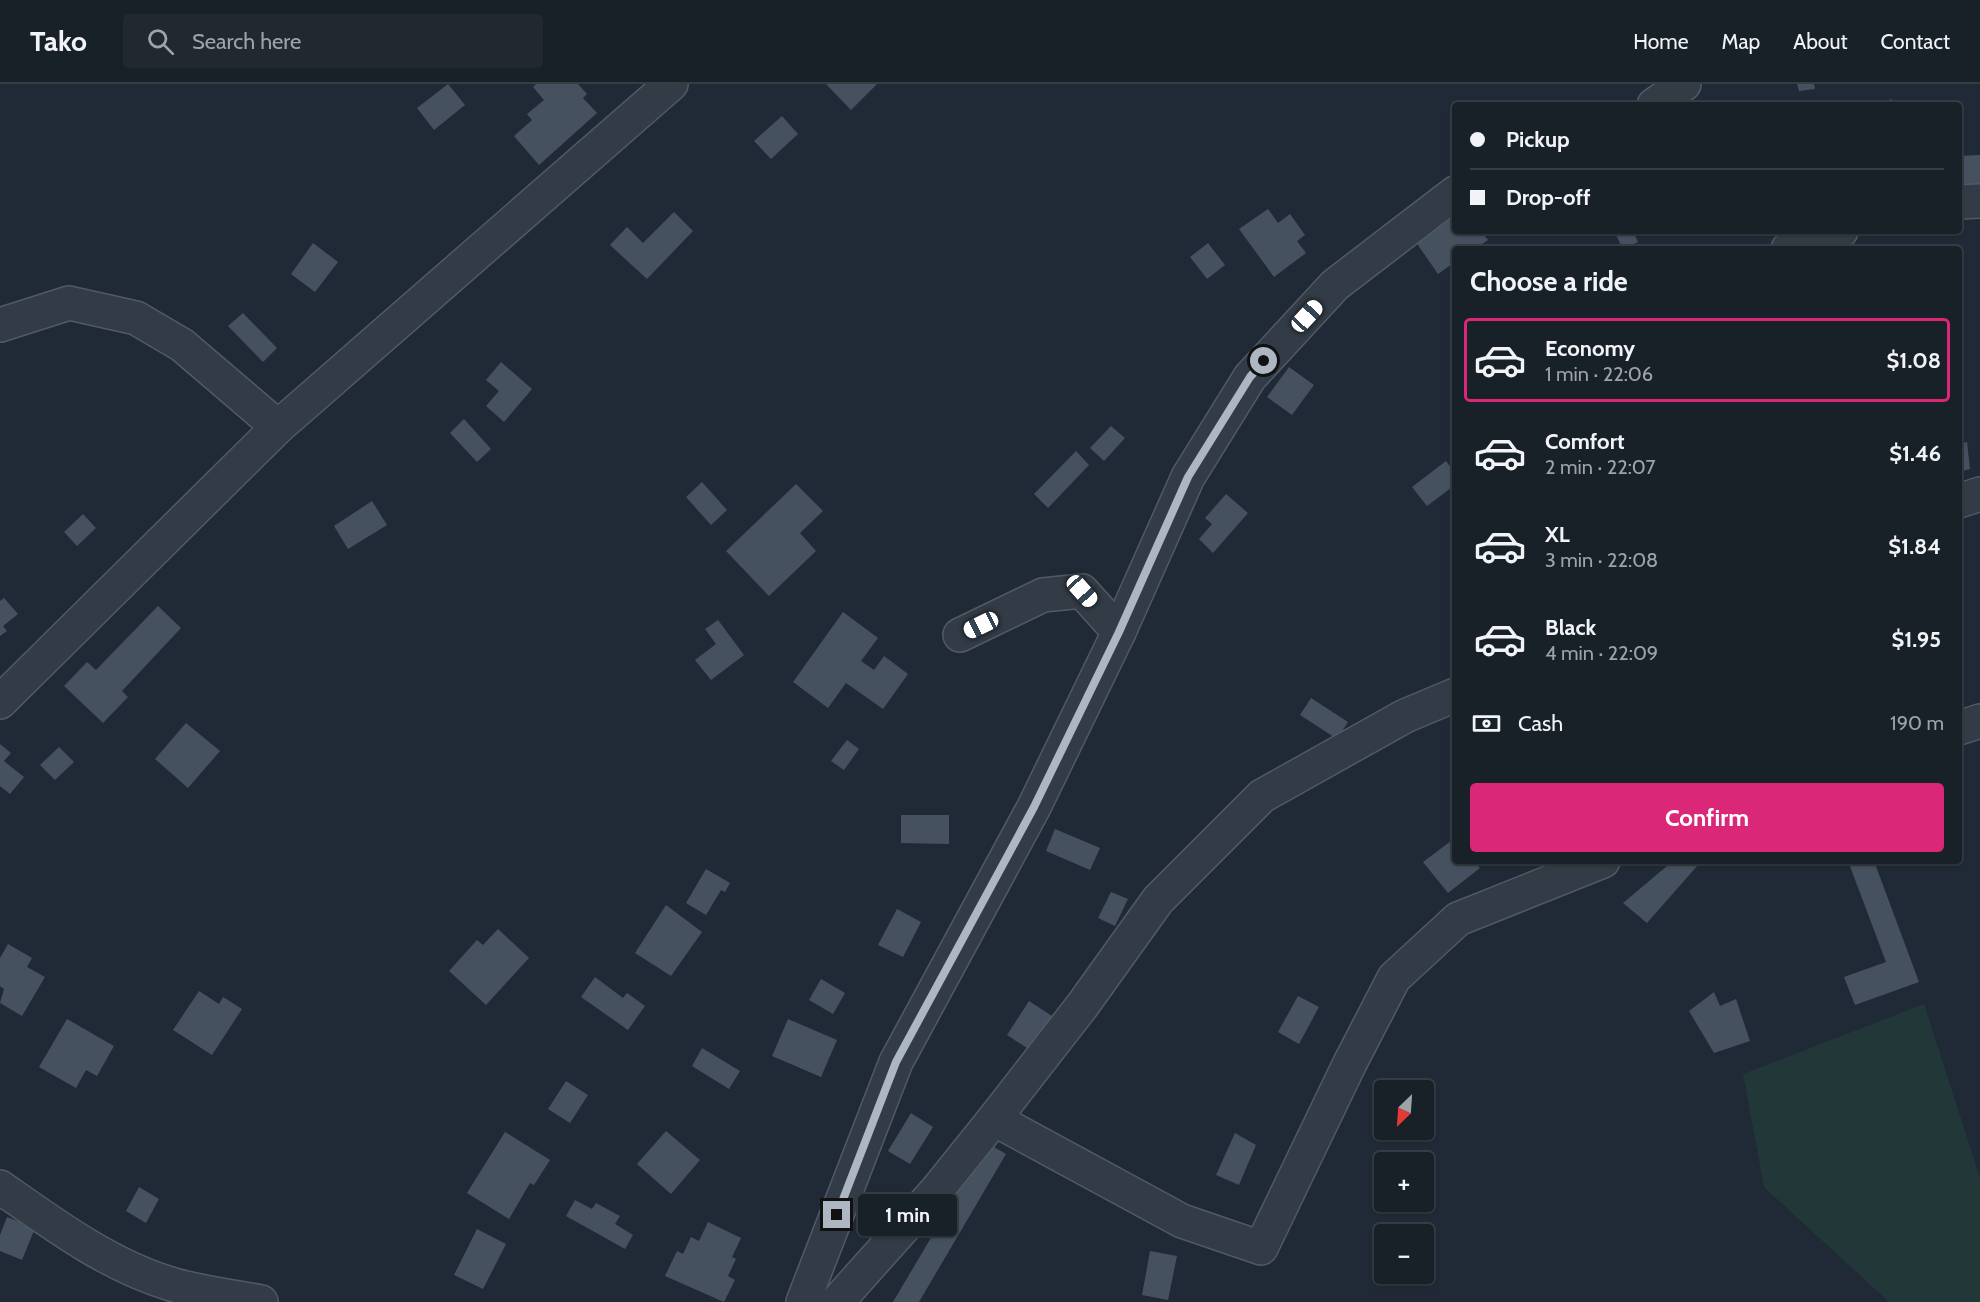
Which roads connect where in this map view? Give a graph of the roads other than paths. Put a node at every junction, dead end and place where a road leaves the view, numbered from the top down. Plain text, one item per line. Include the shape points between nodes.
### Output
1 (671, 84) edge
2 (1684, 84) edge
3 (1658, 102) edge
4 (1452, 196) edge
5 (1980, 201) edge
6 (1962, 202) edge
7 (1832, 234) edge
8 (1797, 246) edge
9 (0, 325) edge
10 (278, 427) junction
11 (1980, 494) edge
12 (1962, 500) edge
13 (1119, 632) junction
14 (960, 635) dead end
15 (1452, 695) edge
16 (0, 702) edge
17 (1980, 721) edge
18 (1962, 727) edge
19 (1596, 864) edge
20 (994, 1119) junction
21 (0, 1187) edge
22 (261, 1302) edge
23 (803, 1302) edge
24 (837, 1302) edge

1 - 10 street
2 - 3 street
4 - 13 street via 1335,285 1250,377 1188,477
5 - 6 street
7 - 8 street
9 - 10 street via 69,303 136,318 182,345
10 - 16 street
11 - 12 street
13 - 14 street via 1082,591 1043,595
13 - 23 street via 1034,807 896,1062
15 - 20 street via 1406,716 1262,796 1158,900
17 - 18 street
19 - 20 street via 1458,919 1394,978 1262,1248 1182,1221
20 - 24 street
21 - 22 street via 52,1224 125,1266 171,1284

